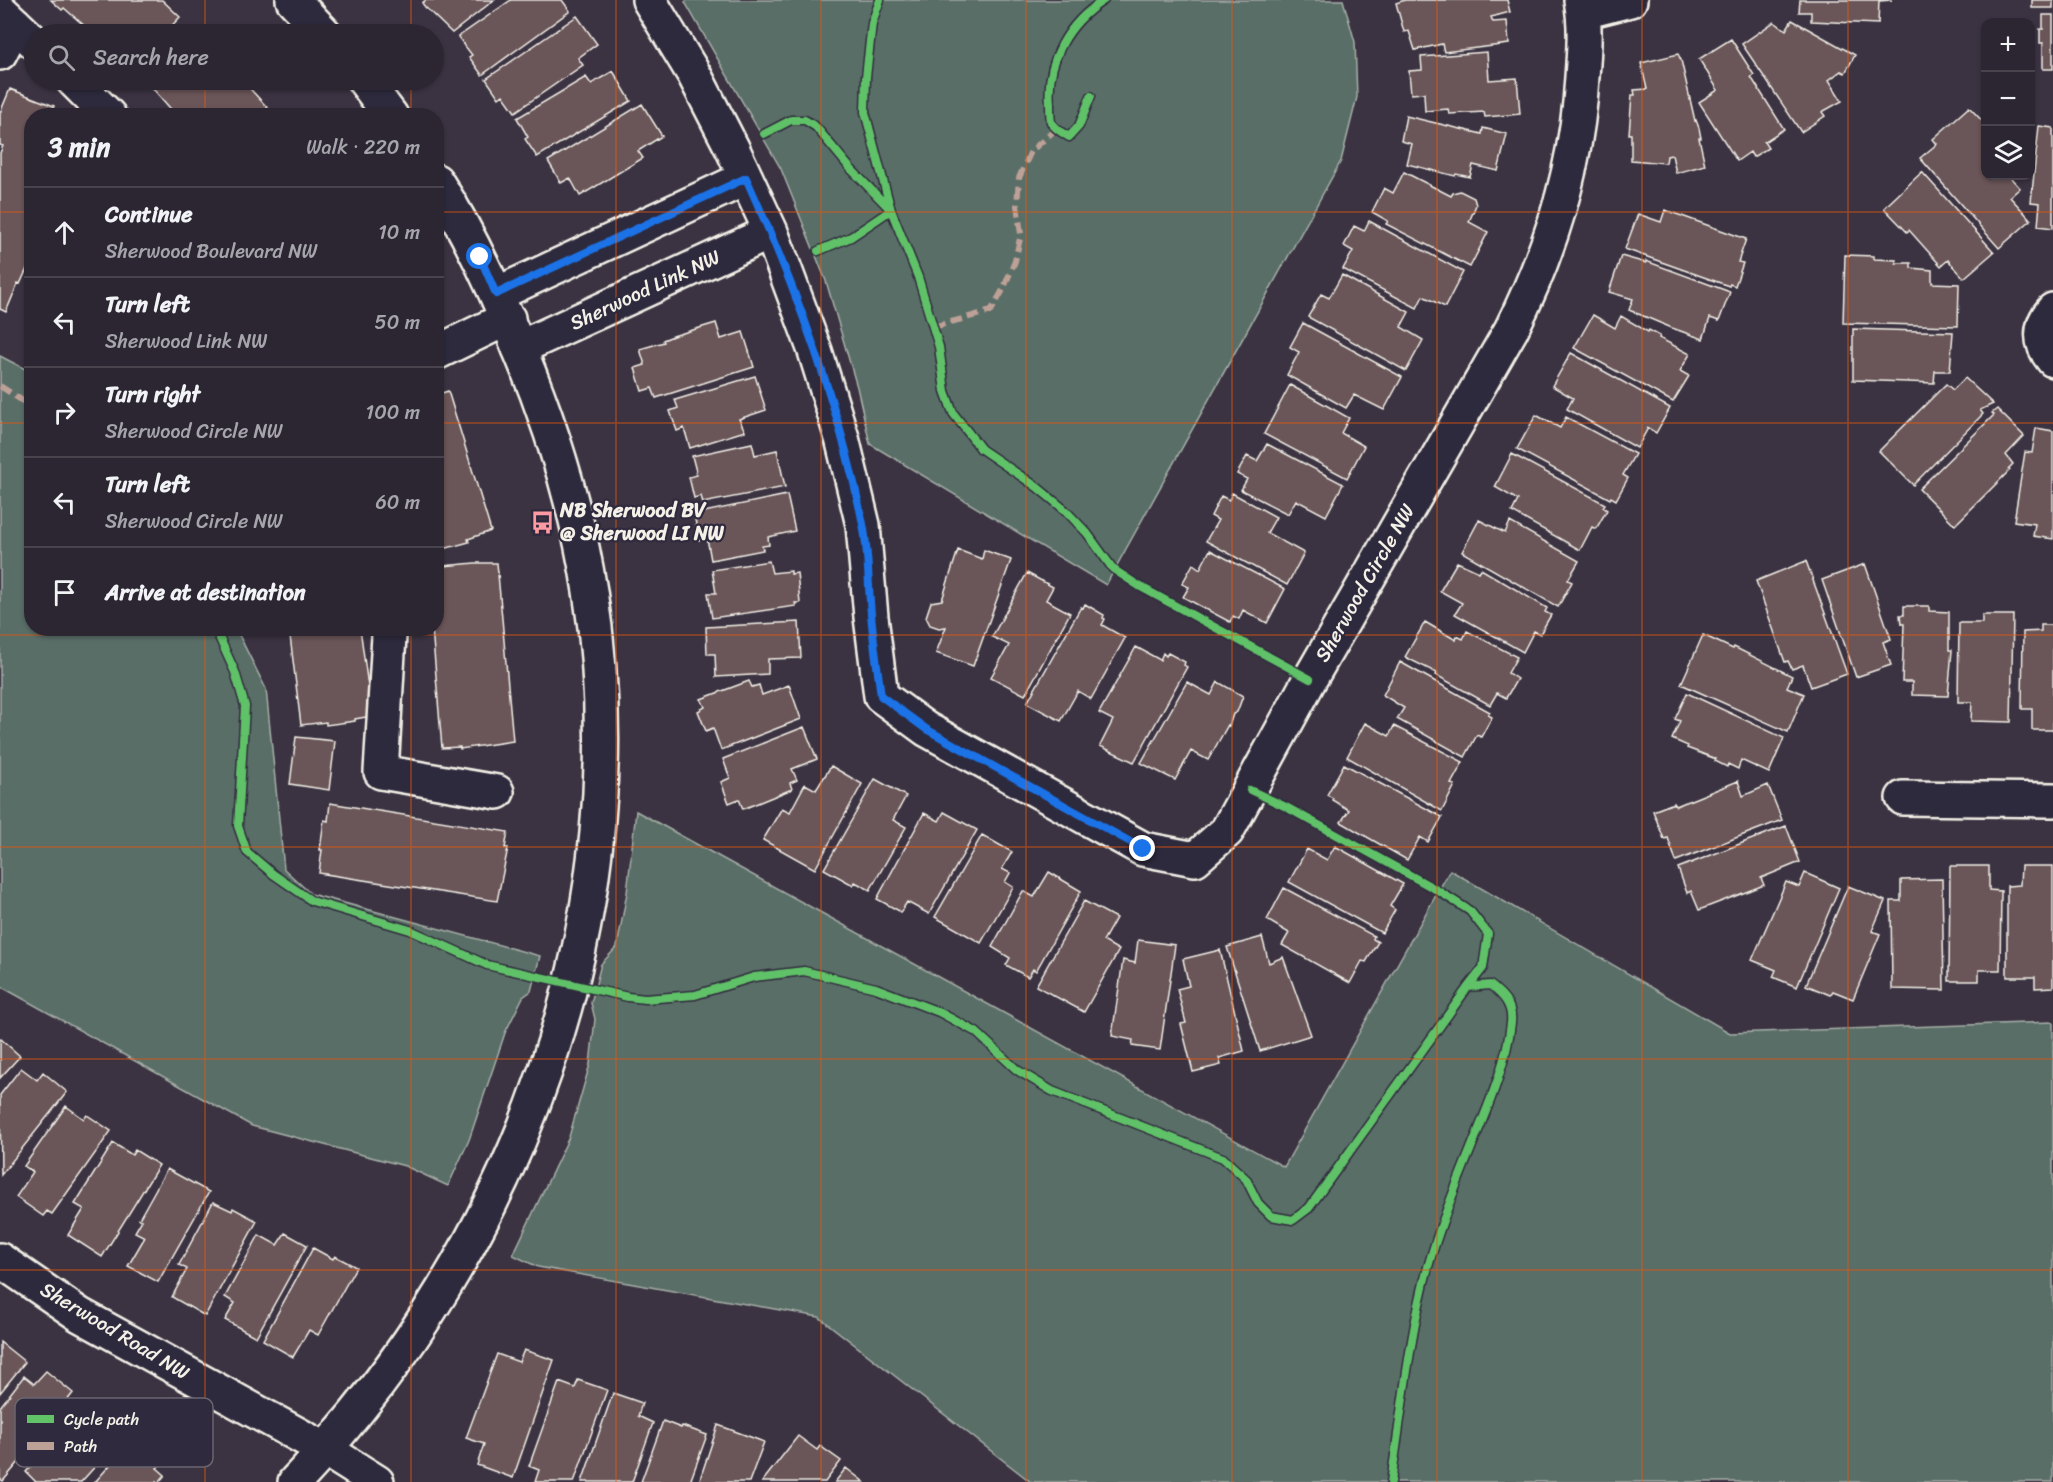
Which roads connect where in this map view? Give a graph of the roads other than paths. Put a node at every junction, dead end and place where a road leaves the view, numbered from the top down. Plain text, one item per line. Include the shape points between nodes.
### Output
1 (293, 0) edge
2 (649, 0) edge
3 (1630, 0) edge
4 (1582, 6) edge
5 (316, 24) edge
6 (16, 25) edge
7 (0, 53) edge
8 (83, 90) edge
9 (372, 90) edge
10 (101, 108) edge
11 (385, 108) edge
12 (746, 178) junction
13 (444, 196) edge
14 (771, 232) junction
15 (502, 306) junction
16 (2053, 309) edge
17 (444, 347) edge
18 (519, 348) junction
19 (2053, 360) edge
20 (389, 636) edge
21 (497, 792) dead end
22 (1903, 798) dead end
23 (2053, 800) edge
24 (0, 1260) edge
25 (326, 1450) junction
26 (296, 1482) edge
27 (377, 1482) edge

1 - 5 street
2 - 12 street, Sherwood Circle NW via 695,76
3 - 4 street
4 - 14 street, Sherwood Circle NW via 1583,63 1573,156 1563,201 1532,288 1227,831 1195,860 1143,849 926,729 881,696 863,525 816,351
6 - 7 street
8 - 10 street
9 - 11 street
12 - 14 street, Sherwood Circle NW
12 - 15 street
13 - 15 street via 480,257
14 - 18 street, Sherwood Link NW
15 - 17 street
15 - 18 street
16 - 19 street via 2042,330 2042,342
18 - 25 street via 543,407 578,530 598,657 600,789 586,920 551,1056 496,1195 420,1328
20 - 21 street via 381,772
22 - 23 street
24 - 25 street, Sherwood Road NW via 80,1315
25 - 26 street
25 - 27 street, Sherwood Road NW

